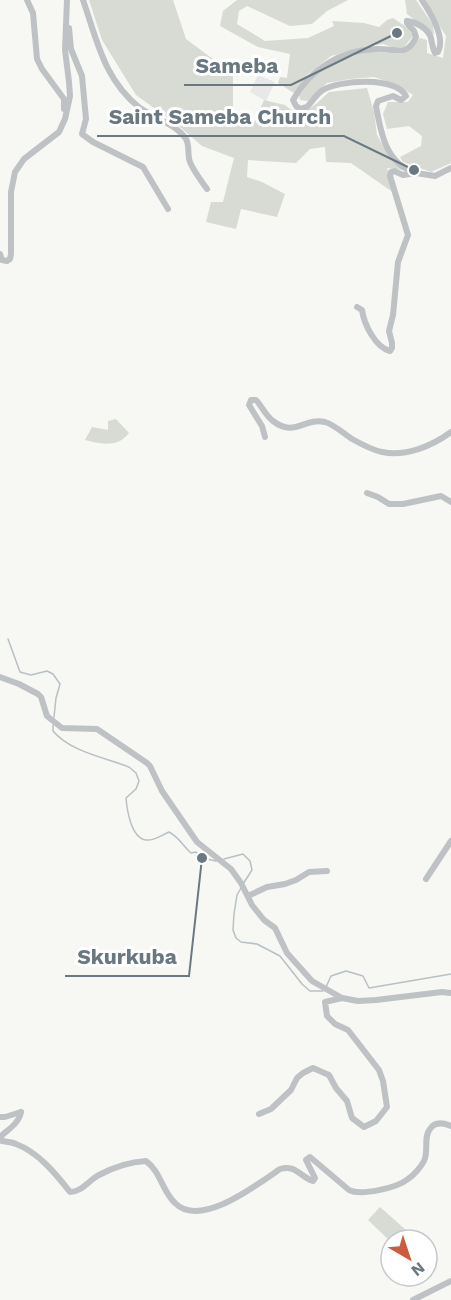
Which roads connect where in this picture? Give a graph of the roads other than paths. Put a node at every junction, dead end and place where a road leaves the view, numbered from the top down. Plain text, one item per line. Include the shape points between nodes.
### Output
1 (27, 0) edge
2 (83, 0) edge
3 (422, 0) edge
4 (68, 2) edge
5 (65, 119) junction
6 (451, 168) edge
7 (416, 174) junction
8 (207, 189) dead end
9 (168, 209) dead end
10 (0, 254) edge
11 (357, 307) dead end
12 (451, 432) edge
13 (265, 437) dead end
14 (367, 493) dead end
15 (451, 502) edge
16 (0, 677) edge
17 (451, 841) edge
18 (327, 871) dead end
19 (426, 879) dead end
20 (248, 896) junction
21 (451, 993) edge
22 (342, 998) junction
23 (259, 1114) dead end
24 (0, 1116) edge
25 (451, 1126) edge
26 (451, 1281) edge
27 (413, 1300) edge

1 - 5 street via 33,13 37,59 64,99
2 - 8 street via 101,57 112,77 140,108 185,139 193,170
3 - 7 street via 435,23 438,52 433,50 425,29 407,21 416,37 404,51 370,49 338,57 320,67 293,100 300,109 307,107 321,90 338,85 376,81 395,86 405,98 393,96 378,101 376,106 383,140 396,162
4 - 5 street via 65,50 70,96
4 - 9 street via 71,49 82,76 86,119 82,134 143,166
5 - 10 street via 59,132 24,159 15,172 10,259 4,261
6 - 7 street via 435,176
7 - 11 street via 394,171 390,176 408,235 398,262 390,351 375,339
12 - 13 street via 414,451 382,452 328,423 314,421 290,429 278,425 256,399 251,400 249,405
14 - 15 street via 389,504 441,496
16 - 20 street via 38,694 46,716 62,728 97,729 147,763 197,842 231,869
17 - 19 street
18 - 20 street via 309,872
20 - 22 street via 264,920 275,928 287,953 312,981
21 - 22 street via 367,1001
22 - 23 street via 325,1002 327,1016 348,1030 379,1070 387,1107 376,1121 364,1127 352,1118 347,1101 329,1075 313,1068 297,1078 291,1090 271,1108
24 - 25 street via 21,1112 1,1136 2,1141 28,1150 70,1192 110,1169 146,1161 156,1170 177,1206 204,1211 226,1204 286,1167 314,1181 306,1160 310,1157 355,1193 382,1190 409,1179 424,1161 431,1126
26 - 27 street

